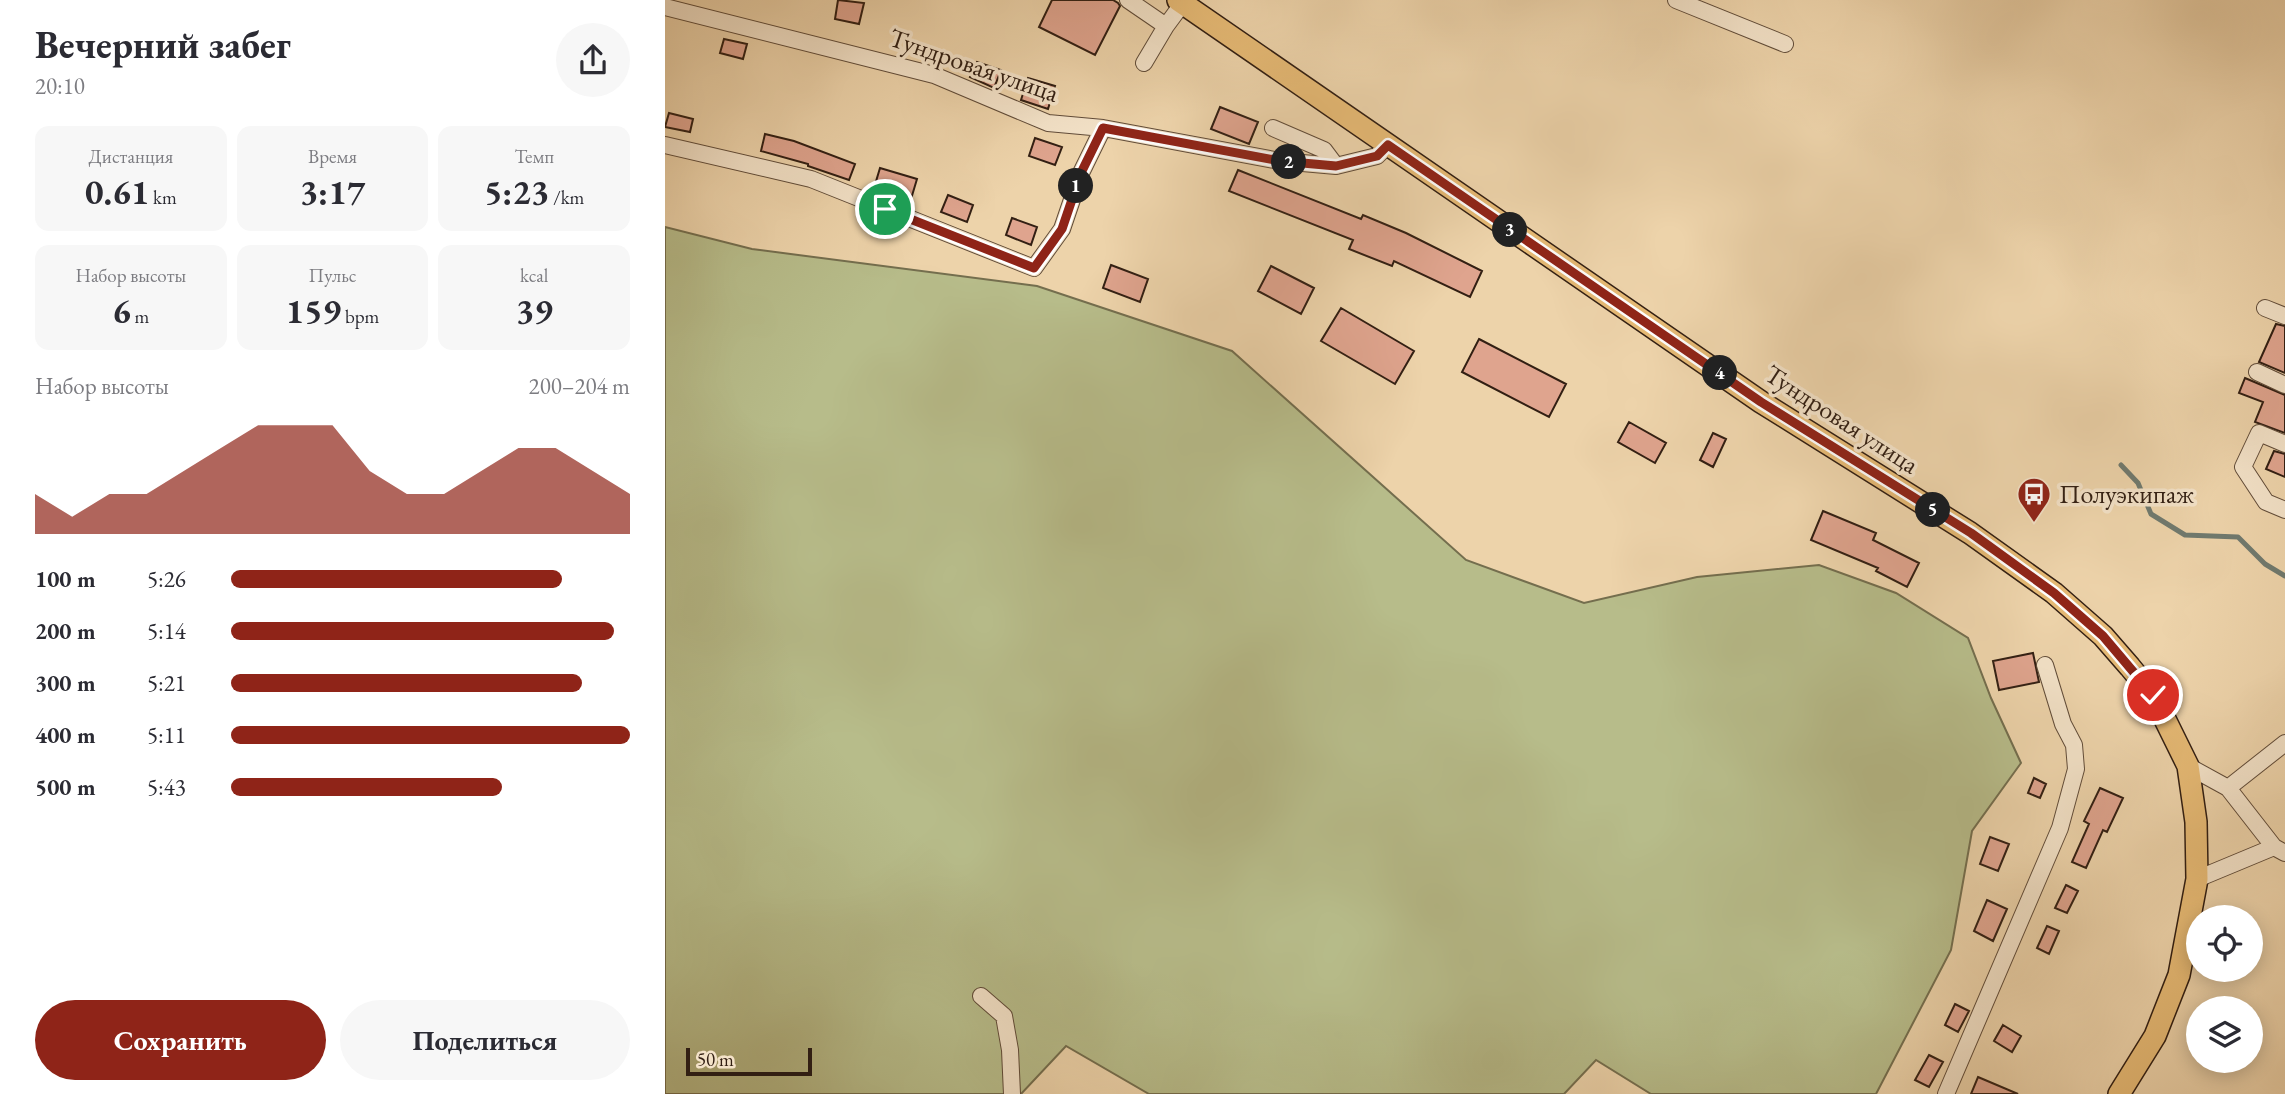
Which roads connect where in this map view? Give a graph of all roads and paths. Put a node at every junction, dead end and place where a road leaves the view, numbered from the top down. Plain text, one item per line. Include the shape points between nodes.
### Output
1 (1128, 0) edge
2 (1677, 0) edge
3 (1180, 2) edge
4 (665, 7) edge
5 (1166, 26) junction
6 (1786, 44) dead end
7 (1145, 63) dead end
8 (1103, 128) junction
9 (1273, 128) dead end
10 (665, 145) edge
11 (1388, 145) junction
12 (1336, 166) junction
13 (2265, 307) dead end
14 (2285, 316) edge
15 (2257, 372) dead end
16 (2285, 385) edge
17 (2285, 444) edge
18 (2285, 510) edge
19 (2045, 664) dead end
20 (2285, 743) edge
21 (2188, 766) junction
22 (2228, 788) junction
23 (2279, 850) edge
24 (2197, 878) junction
25 (981, 996) dead end
26 (1012, 1094) edge
27 (1946, 1094) edge
28 (2119, 1094) edge

1 - 5 street
2 - 6 street
3 - 5 street
3 - 11 main road, Тундровая улица
4 - 8 street, Тундровая улица via 934,75 1048,124
5 - 7 street
8 - 10 street via 1062,229 1034,268 811,179
8 - 12 street, Тундровая улица via 1280,161
9 - 12 street via 1324,150
11 - 12 street, Тундровая улица via 1377,156
11 - 21 main road, Тундровая улица via 1761,402 1971,533 2054,593 2103,636 2153,695
13 - 14 street
15 - 16 street
17 - 18 street via 2259,433 2243,467 2266,502
19 - 27 street via 2074,746 2076,769 2060,828
20 - 22 street
21 - 22 street
21 - 24 main road, Тундровая улица
22 - 23 street
23 - 24 street
24 - 28 main road, Тундровая улица via 2179,975 2155,1036
25 - 26 street via 1005,1016

